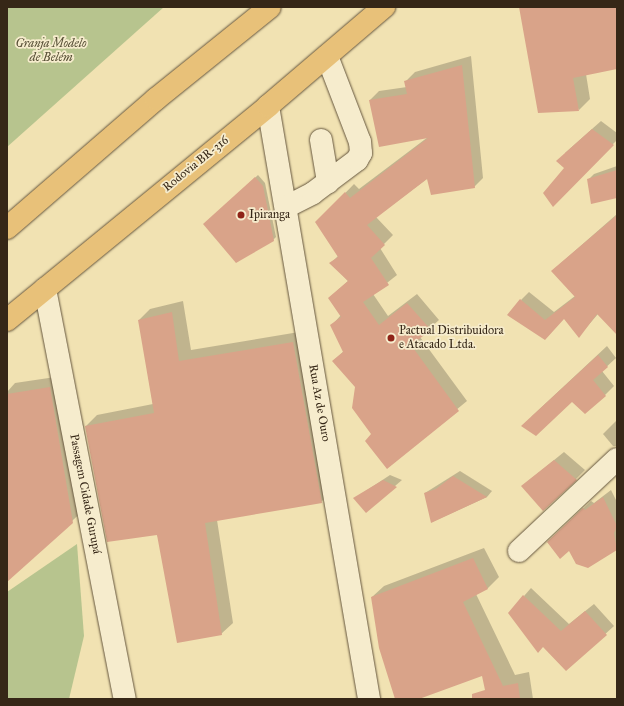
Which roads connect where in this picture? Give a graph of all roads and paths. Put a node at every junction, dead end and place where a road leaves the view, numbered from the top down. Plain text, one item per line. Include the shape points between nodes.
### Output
1 (270, 7) edge
2 (384, 7) edge
3 (327, 56) junction
4 (268, 106) junction
5 (321, 140) dead end
6 (328, 182) junction
7 (286, 207) junction
8 (7, 228) edge
9 (45, 289) junction
10 (7, 320) edge
11 (617, 459) edge
12 (519, 551) dead end
13 (125, 699) edge
14 (369, 699) edge

1 - 8 highway via 156,99
2 - 3 highway, Rodovia BR-316
3 - 4 highway, Rodovia BR-316
3 - 6 street via 360,142 361,153 357,160
4 - 7 street, Rua Az de Ouro
4 - 9 highway, Rodovia BR-316
5 - 6 street
6 - 7 street
7 - 14 street, Rua Az de Ouro
9 - 10 highway, Rodovia BR-316
9 - 13 street, Passagem Cidade Gurupá
11 - 12 street

